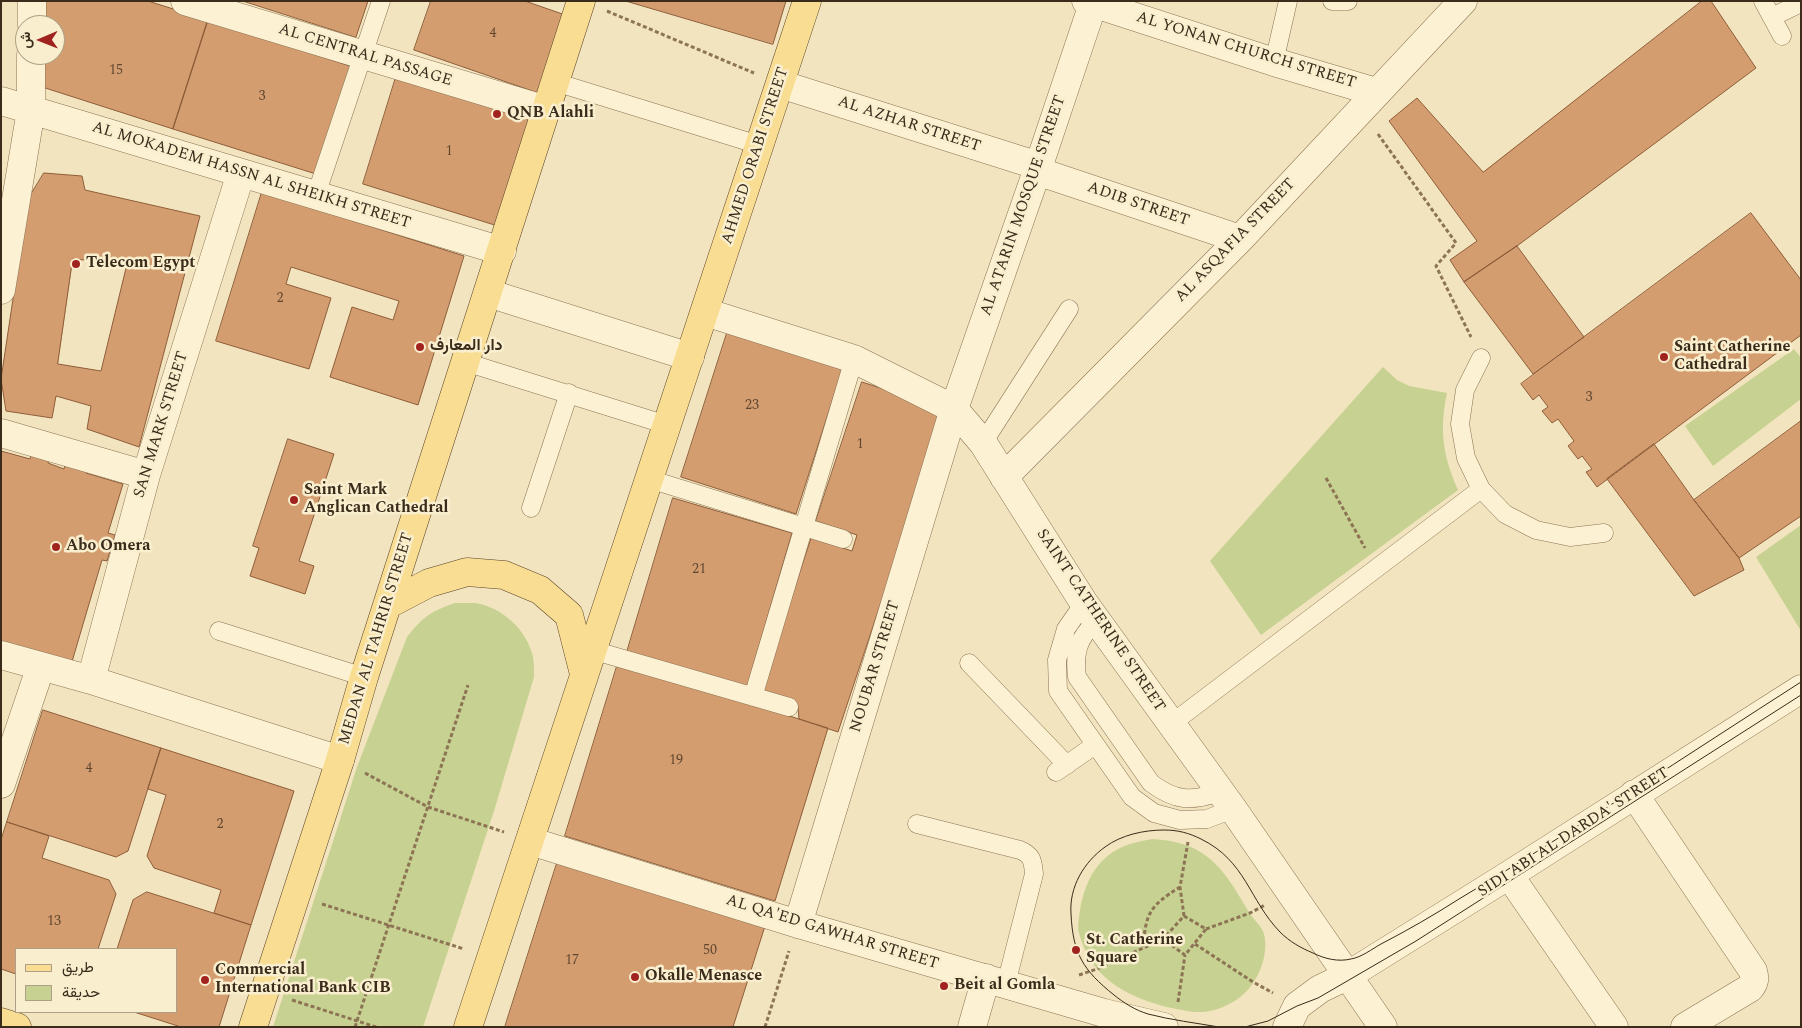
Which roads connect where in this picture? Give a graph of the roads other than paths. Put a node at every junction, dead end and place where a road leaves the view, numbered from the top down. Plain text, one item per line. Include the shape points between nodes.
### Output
1 (32, 1) edge
2 (185, 1) edge
3 (381, 1) edge
4 (807, 1) edge
5 (1288, 1) edge
6 (1332, 1) edge
7 (1348, 1) edge
8 (1464, 1) edge
9 (1763, 1) edge
10 (1091, 2) edge
11 (1801, 3) edge
12 (591, 5) edge
13 (32, 15) edge
14 (1772, 18) junction
15 (1782, 36) dead end
16 (364, 55) junction
17 (1274, 62) junction
18 (31, 65) edge
19 (555, 82) junction
20 (780, 84) junction
21 (1369, 100) junction
22 (1, 101) edge
23 (31, 110) junction
24 (546, 110) junction
25 (759, 145) junction
26 (1038, 169) junction
27 (241, 173) junction
28 (316, 195) junction
29 (1240, 239) junction
30 (502, 251) junction
31 (1, 290) edge
32 (488, 293) junction
33 (1069, 309) dead end
34 (705, 312) junction
35 (690, 357) junction
36 (1481, 358) road end
37 (854, 359) junction
38 (465, 362) junction
39 (569, 393) junction
40 (954, 409) junction
41 (667, 425) junction
42 (1, 433) edge
43 (982, 443) junction
44 (146, 475) junction
45 (1004, 477) junction
46 (649, 479) junction
47 (1481, 489) junction
48 (531, 508) dead end
49 (804, 527) junction
50 (1604, 533) dead end
51 (843, 539) dead end
52 (387, 604) junction
53 (1090, 612) junction
54 (219, 631) dead end
55 (1, 655) edge
56 (588, 662) junction
57 (969, 663) dead end
58 (41, 666) junction
59 (364, 677) junction
60 (91, 680) junction
61 (1801, 689) edge
62 (753, 697) junction
63 (789, 707) dead end
64 (1171, 724) junction
65 (1095, 745) junction
66 (340, 760) junction
67 (1, 784) edge
68 (1634, 794) junction
69 (1226, 801) junction
70 (918, 824) dead end
71 (530, 841) junction
72 (1509, 875) junction
73 (798, 924) junction
74 (1347, 976) junction
75 (996, 981) junction
76 (1292, 1016) edge
77 (1170, 1018) edge
78 (1102, 1020) edge
79 (1693, 1022) edge
80 (253, 1027) edge
81 (468, 1027) edge
82 (972, 1027) edge
83 (1383, 1027) edge
84 (1614, 1027) edge
85 (1728, 1027) edge

1 - 13 street
2 - 16 street, AL CENTRAL PASSAGE
3 - 16 lane
4 - 20 main road, AHMED ORABI STREET
5 - 17 lane
6 - 7 lane
8 - 21 street, AL ASQAFIA STREET
9 - 14 lane
10 - 17 street, AL YONAN CHURCH STREET
10 - 26 street, AL ATARIN MOSQUE STREET
11 - 14 lane
12 - 19 main road, MEDAN AL TAHRIR STREET
14 - 15 lane
16 - 24 street, AL CENTRAL PASSAGE
16 - 28 lane
17 - 21 street, AL YONAN CHURCH STREET
18 - 23 street
19 - 24 main road, MEDAN AL TAHRIR STREET
19 - 25 lane
20 - 25 main road, AHMED ORABI STREET
20 - 26 street, AL AZHAR STREET
21 - 29 street, AL ASQAFIA STREET
22 - 23 street, AL MOKADEM HASSN AL SHEIKH STREET
23 - 27 street, AL MOKADEM HASSN AL SHEIKH STREET
23 - 31 street
24 - 30 main road, MEDAN AL TAHRIR STREET
25 - 34 main road, AHMED ORABI STREET
26 - 29 street, ADIB STREET
26 - 40 street, AL ATARIN MOSQUE STREET
27 - 28 street, AL MOKADEM HASSN AL SHEIKH STREET
27 - 44 street, SAN MARK STREET
28 - 30 street, AL MOKADEM HASSN AL SHEIKH STREET
29 - 45 street, AL ASQAFIA STREET
30 - 32 main road, MEDAN AL TAHRIR STREET
32 - 35 street
32 - 38 main road, MEDAN AL TAHRIR STREET
33 - 43 lane
34 - 35 main road
34 - 37 street, SAINT CATHERINE STREET
35 - 41 main road
36 - 47 lane via 1465,390 1460,424 1466,458
37 - 40 street, SAINT CATHERINE STREET
37 - 49 lane
38 - 39 lane
38 - 52 main road, MEDAN AL TAHRIR STREET
39 - 41 lane
39 - 48 lane
40 - 43 street, SAINT CATHERINE STREET
40 - 73 street, NOUBAR STREET
41 - 46 main road
42 - 44 street
43 - 45 street, SAINT CATHERINE STREET
44 - 60 street, SAN MARK STREET
45 - 53 street, SAINT CATHERINE STREET
46 - 49 lane
46 - 56 main road
47 - 50 lane via 1505,514 1536,530 1570,537
47 - 64 lane
49 - 51 lane
49 - 62 lane
52 - 56 main road via 430,582 466,572 504,575 540,590 568,615
52 - 59 main road, MEDAN AL TAHRIR STREET
53 - 64 street, SAINT CATHERINE STREET
53 - 65 lane via 1066,629 1057,660 1058,691
53 - 69 lane via 1078,646 1075,661 1077,677 1151,783 1166,794 1184,799
54 - 59 lane
55 - 58 street
56 - 62 lane
56 - 71 main road
57 - 65 lane via 1061,769
58 - 60 street
58 - 67 street
59 - 66 main road, MEDAN AL TAHRIR STREET
60 - 66 street
61 - 68 street, SIDI ABI AL DARDA' STREET
62 - 63 lane
64 - 69 street, SAINT CATHERINE STREET
65 - 69 lane via 1132,797 1154,813 1180,820 1207,819
66 - 80 main road, MEDAN AL TAHRIR STREET
68 - 72 street, SIDI ABI AL DARDA' STREET
68 - 79 street via 1755,977 1750,988
69 - 74 street, SAINT CATHERINE STREET
70 - 75 lane via 1020,850 1032,860 1034,874
71 - 73 street, AL QA'ED GAWHAR STREET
71 - 81 main road
72 - 74 street, SIDI ABI AL DARDA' STREET
72 - 84 street
73 - 75 street, AL QA'ED GAWHAR STREET
74 - 76 street, SIDI ABI AL DARDA' STREET via 1320,989
74 - 83 street, SAINT CATHERINE STREET
75 - 78 street, AL QA'ED GAWHAR STREET
75 - 82 street
77 - 78 street, AL QA'ED GAWHAR STREET
79 - 85 street

